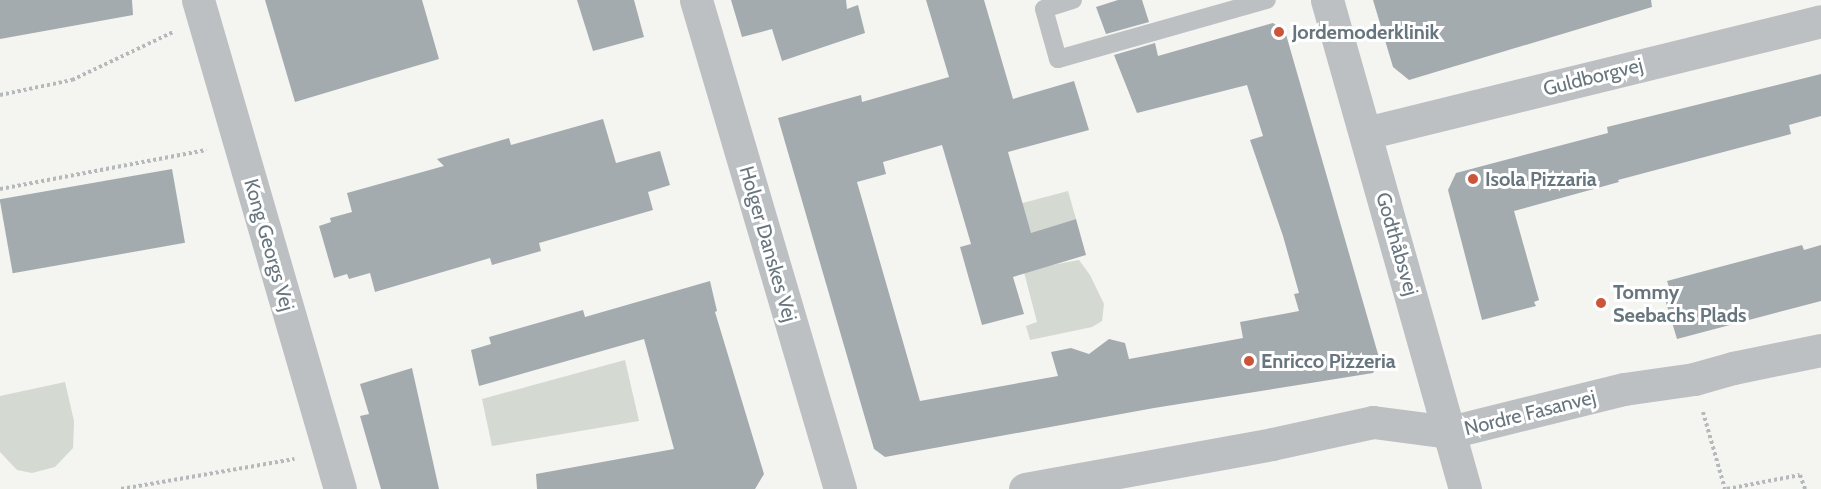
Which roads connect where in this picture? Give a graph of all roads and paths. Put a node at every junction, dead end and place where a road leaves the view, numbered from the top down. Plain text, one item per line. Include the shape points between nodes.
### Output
1 (696, 0) edge
2 (1072, 0) edge
3 (1267, 0) edge
4 (1328, 0) edge
5 (201, 9) edge
6 (1821, 21) edge
7 (0, 95) edge
8 (1366, 133) junction
9 (239, 144) junction
10 (0, 189) edge
11 (1821, 350) edge
12 (1694, 379) junction
13 (1450, 432) junction
14 (330, 453) junction
15 (121, 489) edge
16 (340, 489) edge
17 (840, 489) edge
18 (1025, 489) edge
19 (1465, 489) edge
20 (1726, 489) edge
21 (1805, 489) edge

1 - 17 street, Holger Danskes Vej
2 - 3 lane via 1044,9 1058,59
4 - 8 street, Godthåbsvej
5 - 7 path via 72,80
5 - 9 street, Kong Georgs Vej
6 - 8 street, Guldborgvej
8 - 13 street, Godthåbsvej
9 - 10 path
9 - 14 street, Kong Georgs Vej
11 - 12 street, Nordre Fasanvej
12 - 13 street, Nordre Fasanvej via 1624,389
12 - 20 path
13 - 18 street, Nordre Fasanvej via 1369,422 1272,444
13 - 19 street, Godthåbsvej
14 - 15 path
14 - 16 street, Kong Georgs Vej
20 - 21 path via 1800,475

